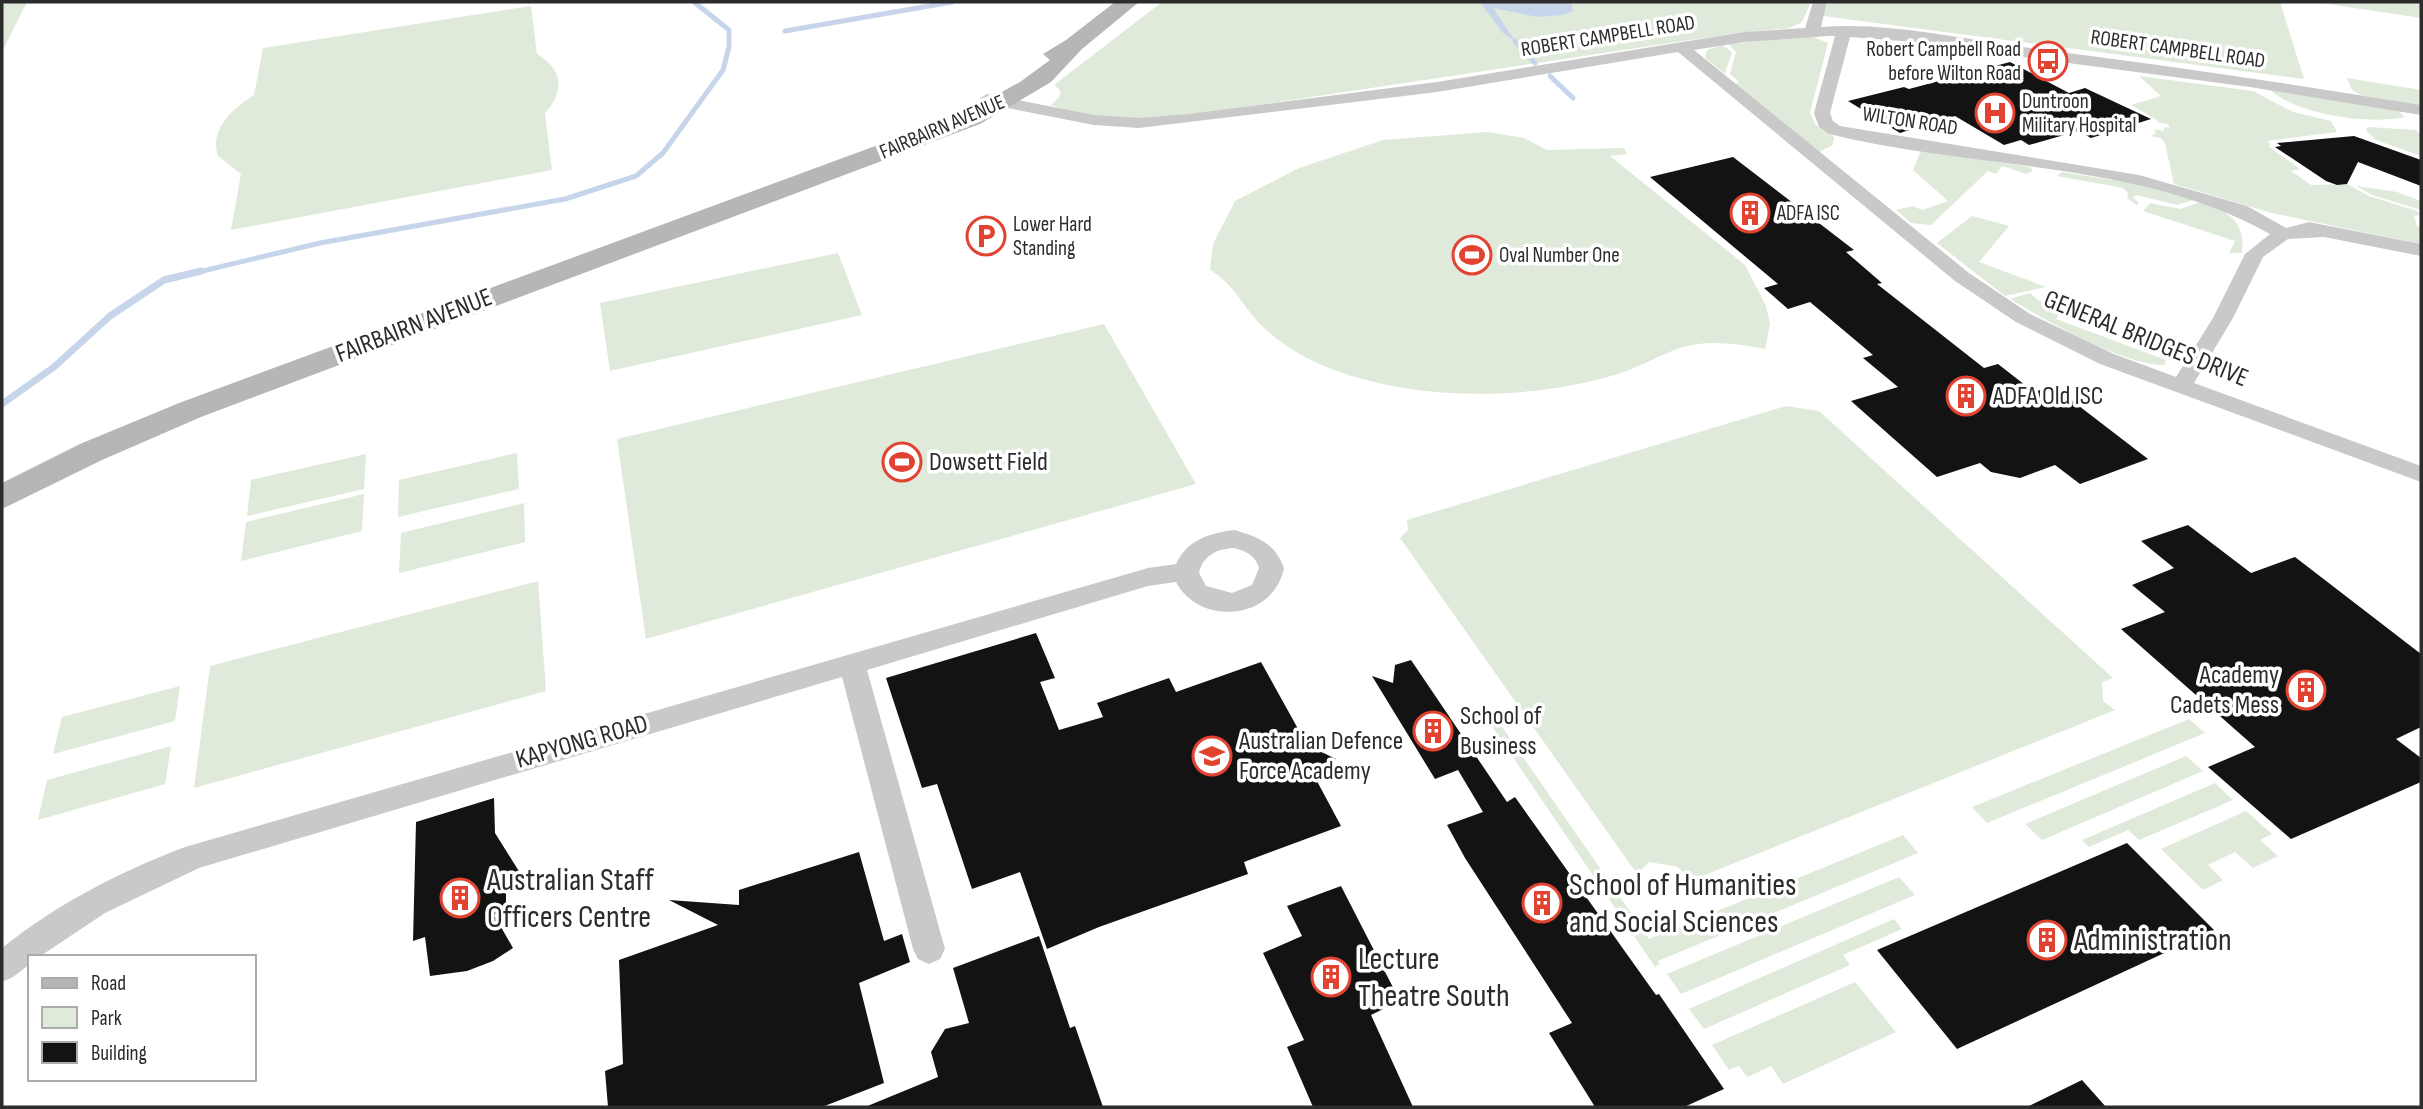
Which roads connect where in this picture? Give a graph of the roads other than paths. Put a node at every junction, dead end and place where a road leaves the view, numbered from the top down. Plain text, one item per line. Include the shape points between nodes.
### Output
1 (1128, 2) edge
2 (1820, 2) edge
3 (1812, 31) junction
4 (1844, 32) junction
5 (1074, 45) junction
6 (1681, 47) junction
7 (1034, 82) junction
8 (996, 101) junction
9 (1052, 113) junction
10 (2420, 114) edge
11 (971, 119) junction
12 (833, 169) junction
13 (2266, 222) junction
14 (2323, 230) junction
15 (2283, 234) junction
16 (2421, 250) edge
17 (2255, 254) junction
18 (2181, 386) junction
19 (2421, 474) edge
20 (2, 497) edge
21 (1186, 572) dead end
22 (852, 664) junction
23 (929, 949) dead end
24 (2, 967) edge

1 - 5 main road, FAIRBAIRN AVENUE
2 - 3 street
3 - 4 street, ROBERT CAMPBELL ROAD
3 - 6 street, ROBERT CAMPBELL ROAD
4 - 10 street, ROBERT CAMPBELL ROAD via 2272,85
4 - 13 street, WILTON ROAD via 1822,113 1824,122 1835,130 2139,180 2241,210
5 - 7 main road, FAIRBAIRN AVENUE
5 - 8 main road, FAIRBAIRN AVENUE via 1060,50
6 - 9 street, ROBERT CAMPBELL ROAD via 1437,87 1189,119 1116,121
6 - 18 street, GENERAL BRIDGES DRIVE via 1982,292 2066,341
7 - 8 main road, FAIRBAIRN AVENUE
7 - 9 street via 1034,97
8 - 9 street, ROBERT CAMPBELL ROAD
8 - 11 main road, FAIRBAIRN AVENUE
8 - 12 main road, FAIRBAIRN AVENUE
9 - 11 street, ROBERT CAMPBELL ROAD via 1009,111
11 - 12 main road, FAIRBAIRN AVENUE
12 - 20 main road, FAIRBAIRN AVENUE via 190,410
13 - 14 street
13 - 15 street, WILTON ROAD
13 - 17 street via 2251,230
14 - 15 street
14 - 16 street
15 - 17 street
17 - 18 street
18 - 19 street, GENERAL BRIDGES DRIVE
21 - 22 street, KAPYONG ROAD via 1148,577
22 - 23 street
22 - 24 street, KAPYONG ROAD via 172,865 88,905

